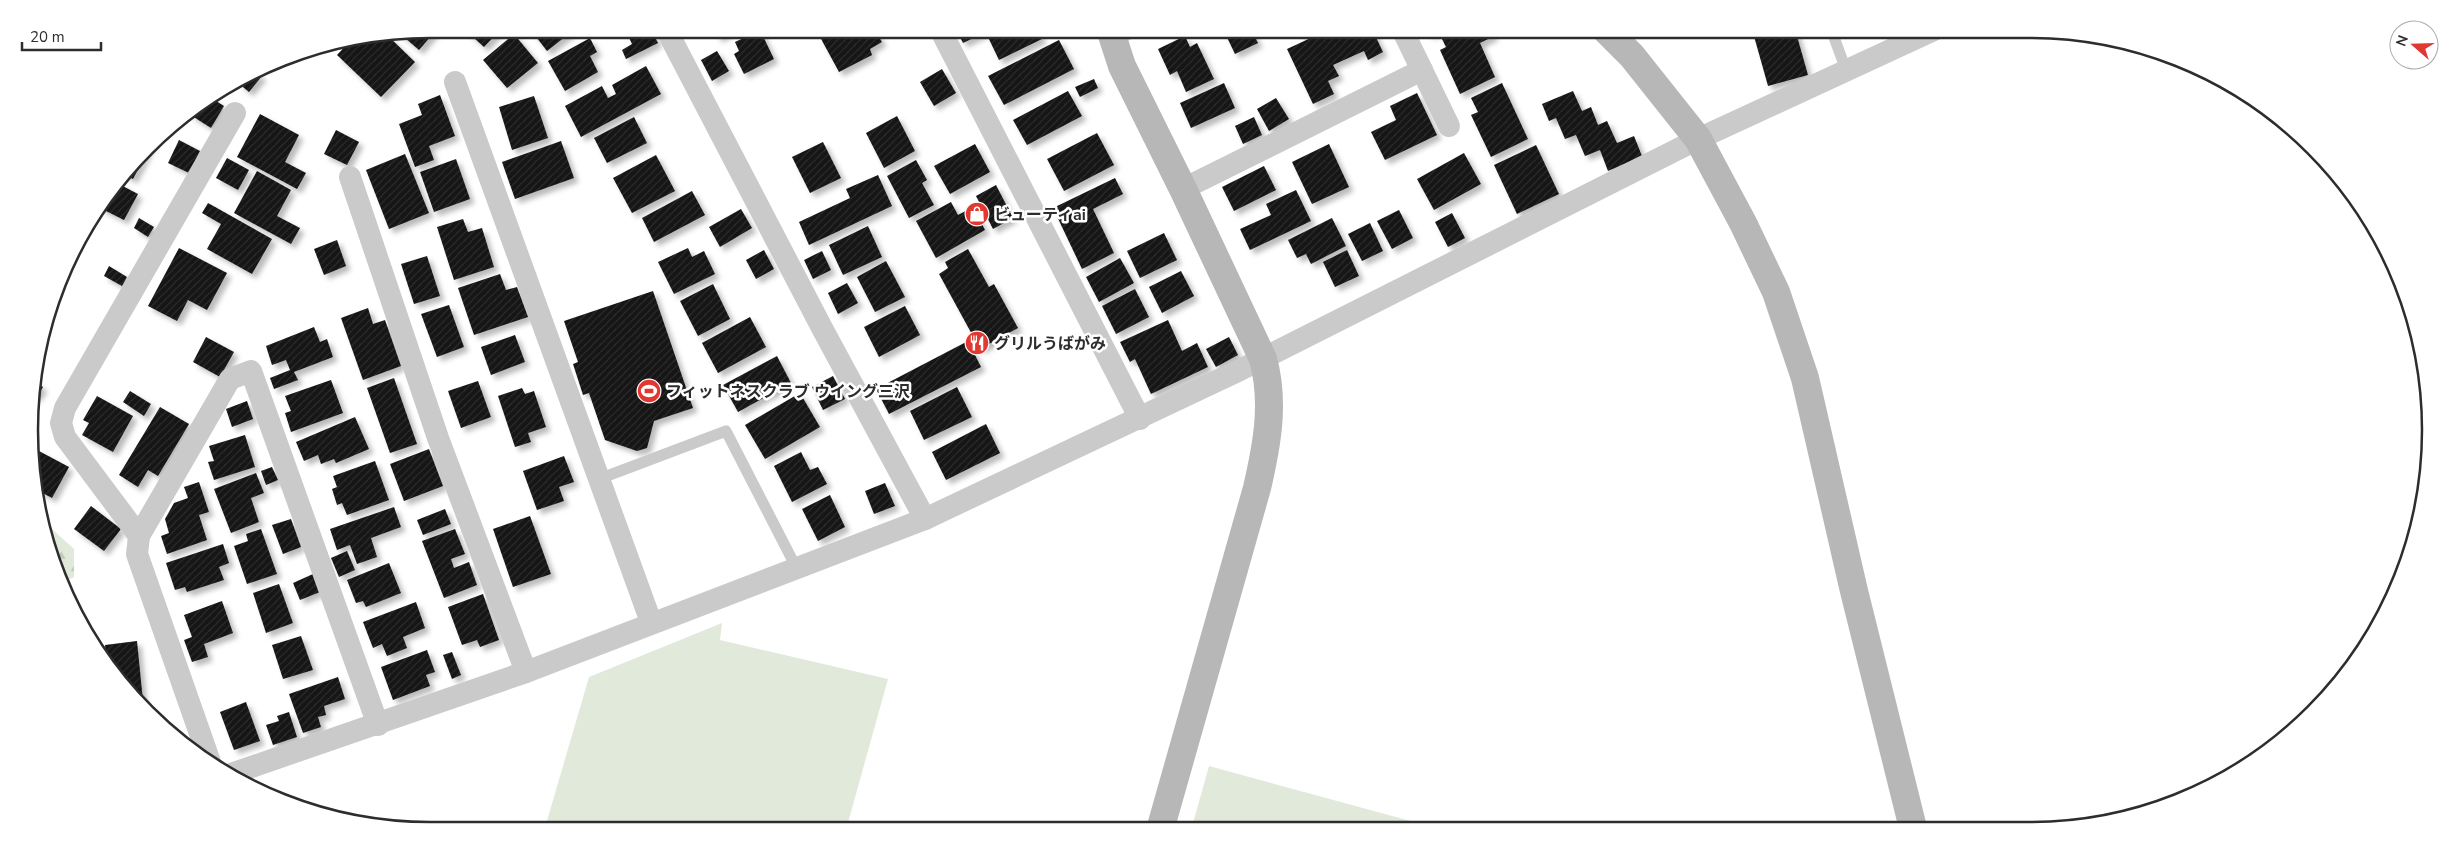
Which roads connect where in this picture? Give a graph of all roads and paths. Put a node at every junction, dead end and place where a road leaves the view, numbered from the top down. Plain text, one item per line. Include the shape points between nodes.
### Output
1 (671, 38) edge
2 (945, 38) edge
3 (1117, 38) edge
4 (1406, 38) edge
5 (1614, 38) edge
6 (1834, 38) edge
7 (1916, 38) edge
8 (1422, 70) junction
9 (1846, 70) junction
10 (455, 82) dead end
11 (235, 113) dead end
12 (1449, 126) dead end
13 (1698, 139) junction
14 (350, 177) dead end
15 (1183, 189) junction
16 (1263, 359) junction
17 (1140, 419) junction
18 (599, 479) junction
19 (925, 519) junction
20 (138, 536) junction
21 (796, 568) junction
22 (651, 622) junction
23 (526, 672) junction
24 (378, 725) junction
25 (205, 751) edge
26 (237, 772) edge
27 (1162, 822) edge
28 (1912, 822) edge

1 - 19 street
2 - 17 street
3 - 15 street via 1122,66
4 - 8 street
5 - 13 street
6 - 9 lane
7 - 9 street
8 - 12 street
8 - 15 street
9 - 13 street
10 - 18 street
11 - 20 street via 65,408 61,423 65,437
13 - 16 street
13 - 28 street via 1776,292 1805,378
14 - 23 street via 438,438
15 - 16 street
16 - 17 street
16 - 27 street via 1270,382 1266,449
17 - 19 street
18 - 21 lane via 726,431
18 - 22 street
19 - 21 street
20 - 24 street via 230,378 251,371
20 - 25 street via 137,554
21 - 22 street
22 - 23 street
23 - 24 street
24 - 26 street

